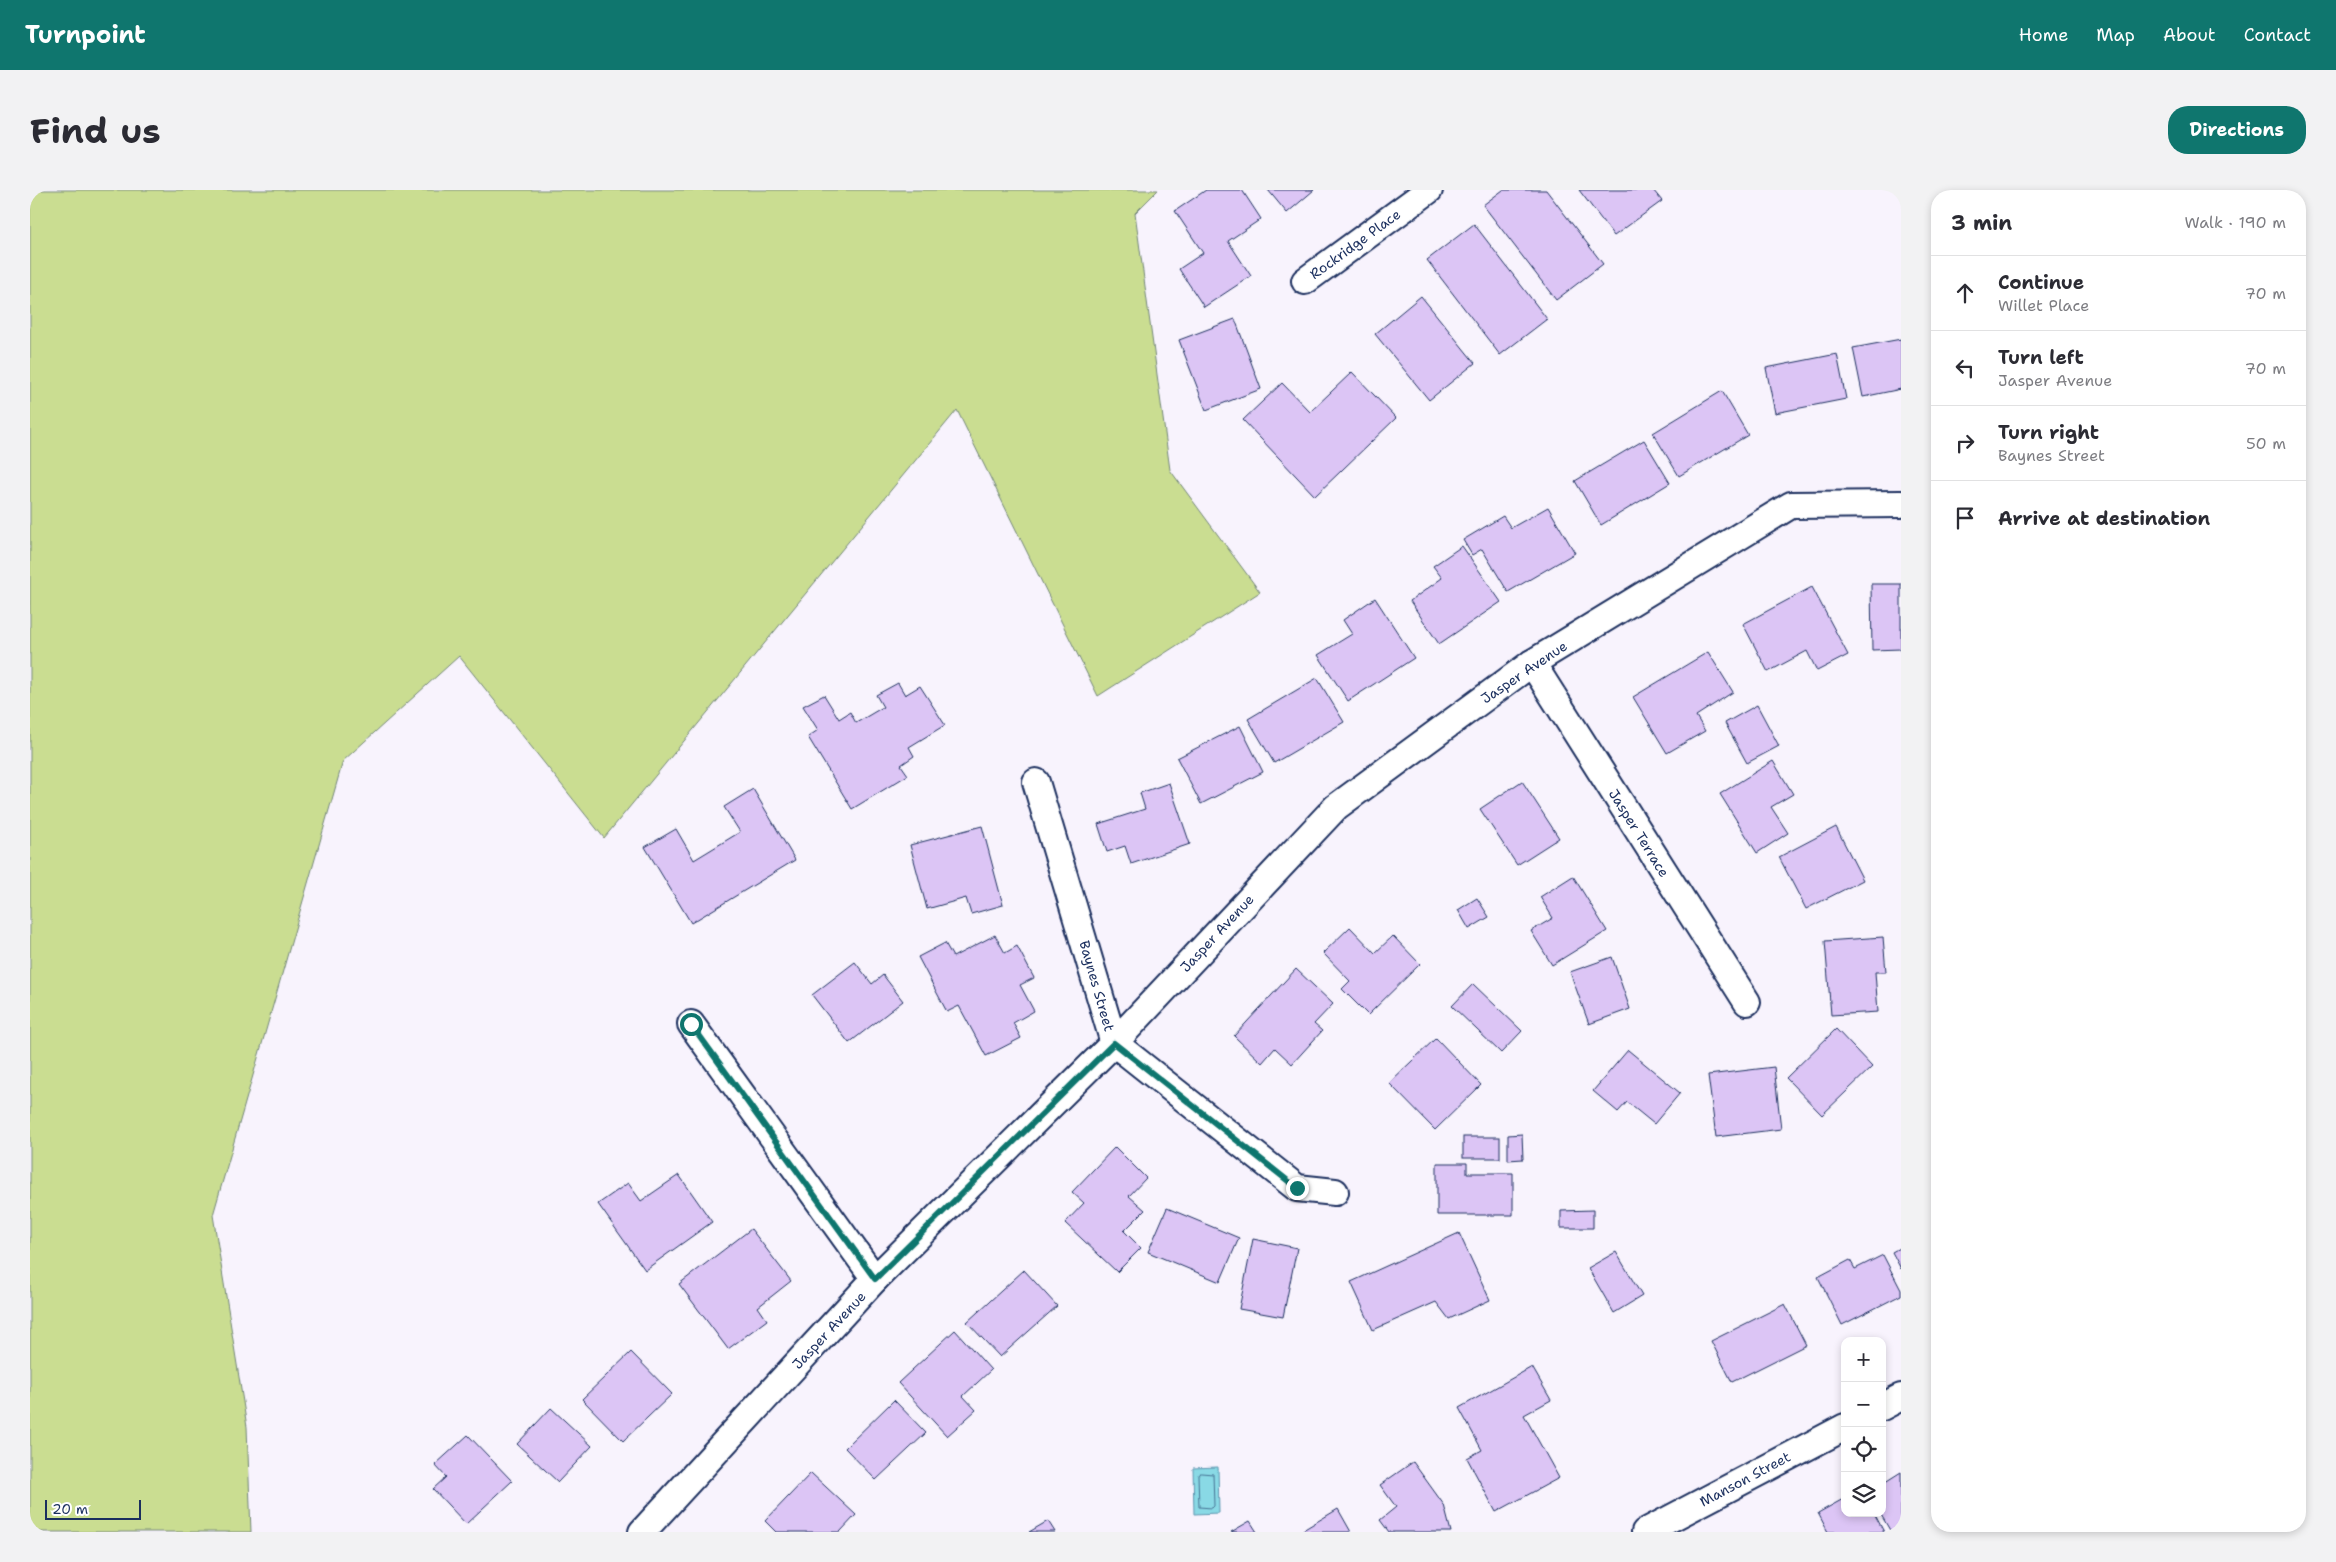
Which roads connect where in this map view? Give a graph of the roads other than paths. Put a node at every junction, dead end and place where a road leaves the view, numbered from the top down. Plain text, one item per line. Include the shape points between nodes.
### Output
1 (1429, 190) edge
2 (1305, 281) dead end
3 (1901, 504) edge
4 (1532, 664) junction
5 (1036, 782) dead end
6 (1747, 1002) dead end
7 (691, 1024) dead end
8 (1114, 1043) junction
9 (1335, 1192) dead end
10 (875, 1279) junction
11 (1901, 1397) edge
12 (1886, 1405) edge
13 (1841, 1429) edge
14 (642, 1532) edge
15 (1645, 1532) edge

1 - 2 street, Rockridge Place
3 - 4 street, Jasper Avenue via 1790,505
4 - 6 street, Jasper Terrace
4 - 8 street, Jasper Avenue via 1336,806
5 - 8 street, Baynes Street
7 - 10 street
8 - 9 street, Baynes Street via 1297,1188
8 - 10 street, Jasper Avenue
10 - 14 street, Jasper Avenue
11 - 12 street
13 - 15 street, Manson Street

